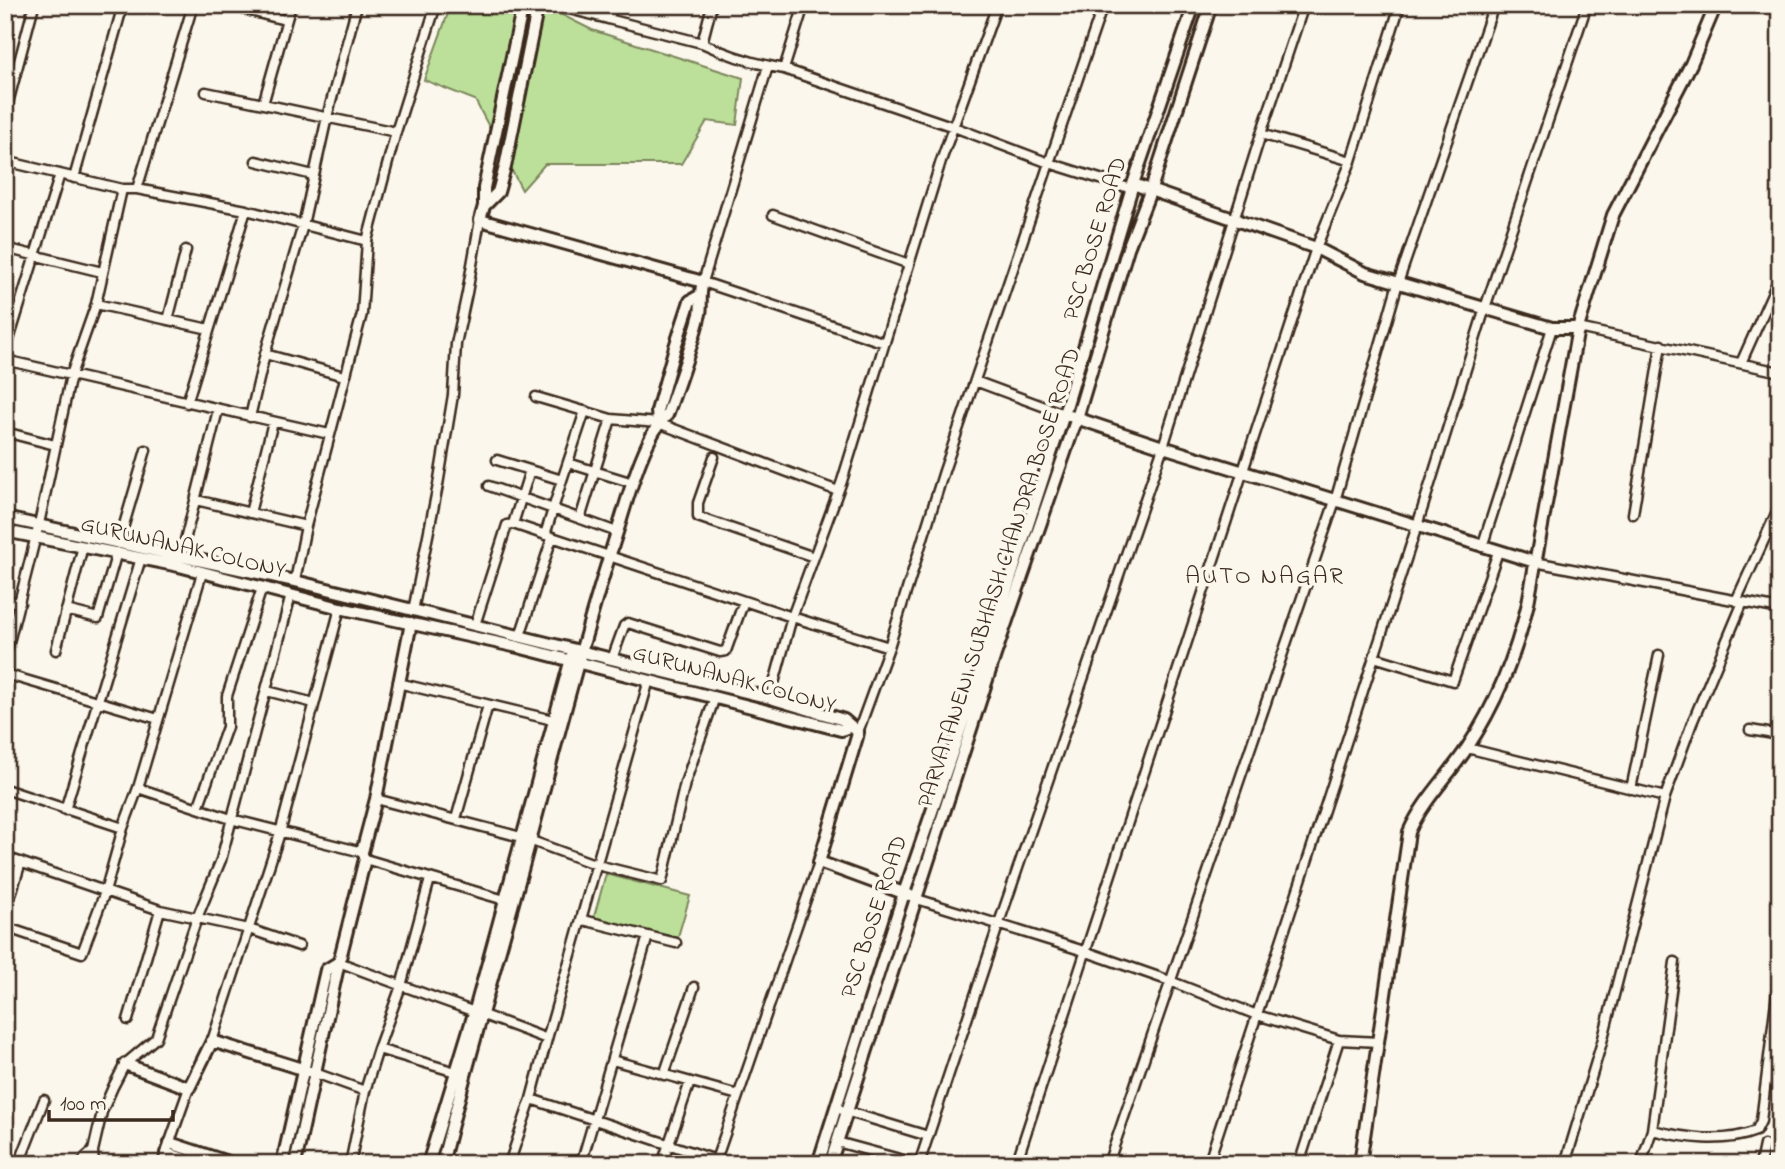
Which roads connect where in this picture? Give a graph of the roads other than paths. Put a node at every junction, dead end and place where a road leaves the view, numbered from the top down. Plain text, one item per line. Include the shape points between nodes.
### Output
1 (34, 5) edge
2 (123, 5) edge
3 (192, 5) edge
4 (227, 5) edge
5 (290, 5) edge
6 (357, 5) edge
7 (436, 5) edge
8 (523, 5) edge
9 (538, 5) edge
10 (554, 5) edge
11 (614, 5) edge
12 (712, 5) edge
13 (804, 5) edge
14 (997, 5) edge
15 (1103, 5) edge
16 (1194, 5) edge
17 (1211, 5) edge
18 (1304, 5) edge
19 (1400, 5) edge
20 (1494, 5) edge
21 (1587, 5) edge
22 (1716, 5) edge
23 (608, 19) junction
24 (285, 20) junction
25 (702, 43) junction
26 (768, 66) junction
27 (784, 69) junction
28 (206, 92) dead end
29 (8, 103) dead end
30 (263, 104) junction
31 (327, 117) junction
32 (954, 127) junction
33 (396, 132) junction
34 (1261, 134) junction
35 (5, 161) edge
36 (1351, 161) junction
37 (256, 162) dead end
38 (1049, 163) junction
39 (60, 174) junction
40 (313, 176) junction
41 (74, 178) junction
42 (1133, 187) junction
43 (137, 188) junction
44 (122, 189) junction
45 (1151, 189) junction
46 (485, 206) junction
47 (246, 210) junction
48 (773, 215) dead end
49 (480, 220) junction
50 (1236, 220) junction
51 (303, 225) junction
52 (367, 241) junction
53 (5, 248) edge
54 (1316, 248) junction
55 (186, 250) dead end
56 (35, 256) junction
57 (909, 264) junction
58 (102, 272) junction
59 (1780, 276) edge
60 (703, 282) junction
61 (1398, 283) junction
62 (96, 304) junction
63 (1485, 308) junction
64 (168, 320) junction
65 (1552, 328) junction
66 (1578, 328) junction
67 (209, 329) junction
68 (885, 343) junction
69 (1661, 345) junction
70 (5, 353) edge
71 (265, 354) junction
72 (5, 360) edge
73 (1741, 363) junction
74 (1780, 372) edge
75 (71, 375) junction
76 (345, 376) junction
77 (975, 381) junction
78 (536, 397) dead end
79 (187, 403) junction
80 (218, 410) junction
81 (585, 411) junction
82 (1064, 414) junction
83 (250, 417) junction
84 (1077, 418) junction
85 (611, 419) junction
86 (273, 422) junction
87 (658, 423) junction
88 (5, 432) edge
89 (329, 434) junction
90 (55, 445) junction
91 (1163, 447) junction
92 (146, 450) dead end
93 (714, 457) dead end
94 (498, 460) dead end
95 (568, 463) junction
96 (530, 470) junction
97 (595, 471) junction
98 (1244, 472) junction
99 (562, 480) junction
100 (633, 483) junction
101 (489, 486) dead end
102 (838, 491) junction
103 (521, 497) junction
104 (196, 500) junction
105 (1335, 501) junction
106 (1780, 506) edge
107 (553, 509) junction
108 (250, 513) junction
109 (1633, 514) dead end
110 (5, 518) edge
111 (580, 519) junction
112 (39, 524) junction
113 (513, 524) junction
114 (306, 526) junction
115 (1417, 526) junction
116 (5, 531) edge
117 (617, 532) junction
118 (548, 536) junction
119 (34, 538) junction
120 (83, 547) junction
121 (118, 547) junction
122 (1482, 547) junction
123 (1498, 552) junction
124 (181, 556) junction
125 (609, 557) junction
126 (814, 557) junction
127 (141, 558) junction
128 (1535, 562) junction
129 (202, 573) junction
130 (299, 582) junction
131 (262, 588) junction
132 (296, 596) junction
133 (5, 600) edge
134 (744, 601) junction
135 (1740, 602) junction
136 (20, 603) junction
137 (340, 608) junction
138 (1780, 609) edge
139 (66, 610) junction
140 (413, 611) junction
141 (792, 617) junction
142 (411, 623) junction
143 (475, 625) junction
144 (520, 636) junction
145 (889, 647) junction
146 (55, 650) dead end
147 (575, 655) junction
148 (1659, 656) dead end
149 (1374, 657) junction
150 (5, 658) edge
151 (612, 659) junction
152 (5, 674) edge
153 (649, 680) junction
154 (398, 683) junction
155 (267, 691) junction
156 (715, 698) junction
157 (769, 698) junction
158 (98, 701) junction
159 (314, 703) junction
160 (488, 705) junction
161 (158, 719) junction
162 (553, 720) junction
163 (853, 730) junction
164 (1750, 730) dead end
165 (1780, 736) edge
166 (1467, 748) junction
167 (138, 788) junction
168 (5, 789) edge
169 (1631, 789) junction
170 (1665, 797) junction
171 (376, 799) junction
172 (198, 808) junction
173 (65, 810) junction
174 (231, 819) junction
175 (456, 819) junction
176 (123, 828) junction
177 (280, 832) junction
178 (526, 839) junction
179 (364, 855) junction
180 (5, 857) edge
181 (21, 862) junction
182 (819, 862) junction
183 (597, 865) junction
184 (430, 878) junction
185 (105, 892) junction
186 (904, 893) junction
187 (917, 899) junction
188 (507, 901) junction
189 (160, 910) junction
190 (5, 914) edge
191 (197, 918) junction
192 (583, 920) junction
193 (999, 923) junction
194 (5, 927) edge
195 (250, 929) junction
196 (648, 936) junction
197 (676, 943) dead end
198 (299, 946) dead end
199 (1084, 951) junction
200 (339, 962) junction
201 (1675, 962) dead end
202 (1779, 966) edge
203 (1170, 981) junction
204 (401, 986) junction
205 (694, 987) dead end
206 (478, 1012) junction
207 (1257, 1015) junction
208 (128, 1020) dead end
209 (1776, 1029) edge
210 (547, 1039) junction
211 (1339, 1040) junction
212 (212, 1041) junction
213 (1379, 1042) junction
214 (378, 1049) junction
215 (612, 1060) junction
216 (125, 1064) junction
217 (310, 1072) junction
218 (460, 1073) junction
219 (664, 1074) junction
220 (690, 1082) junction
221 (189, 1088) junction
222 (365, 1091) junction
223 (738, 1095) junction
224 (531, 1099) junction
225 (44, 1100) dead end
226 (835, 1108) junction
227 (848, 1112) junction
228 (595, 1121) junction
229 (1652, 1130) junction
230 (928, 1136) junction
231 (837, 1142) junction
232 (668, 1145) junction
233 (1764, 1145) dead end
234 (93, 1151) junction
235 (166, 1153) edge
236 (715, 1162) edge
237 (19, 1164) edge
238 (82, 1164) edge
239 (94, 1164) edge
240 (199, 1164) edge
241 (234, 1164) edge
242 (282, 1164) edge
243 (295, 1164) edge
244 (350, 1164) edge
245 (428, 1164) edge
246 (442, 1164) edge
247 (509, 1164) edge
248 (581, 1164) edge
249 (662, 1164) edge
250 (818, 1164) edge
251 (830, 1164) edge
252 (918, 1164) edge
253 (1016, 1164) edge
254 (1108, 1164) edge
255 (1208, 1164) edge
256 (1299, 1164) edge
257 (1360, 1164) edge
258 (1565, 1164) edge
259 (1641, 1164) edge
260 (1760, 1164) edge

1 - 29 street
2 - 41 street
3 - 43 street
4 - 24 street
5 - 24 street
6 - 31 street
7 - 33 street
8 - 46 street via 484,188
9 - 46 street via 498,192
10 - 23 street
11 - 23 street
12 - 25 street
13 - 27 street
14 - 32 street
15 - 38 street
16 - 42 street, PSC BOSE ROAD
17 - 45 street, PARVATANENI SUBHASH CHANDRA BOSE ROAD
18 - 34 street
19 - 36 street
20 - 61 street
21 - 63 street
22 - 66 street via 1691,64 1613,215
23 - 25 street
24 - 30 street
25 - 26 street
26 - 27 street
26 - 60 street
27 - 32 street
28 - 30 street
30 - 31 street
31 - 33 street
31 - 40 street
32 - 38 street
32 - 57 street
33 - 52 street
34 - 36 street
34 - 50 street
35 - 39 street
36 - 54 street
37 - 40 street
38 - 42 street
38 - 77 street
39 - 41 street
39 - 56 street
40 - 51 street
41 - 44 street
42 - 45 street
42 - 82 street, PSC BOSE ROAD
43 - 44 street
43 - 47 street
44 - 58 street
45 - 50 street
45 - 84 street, PARVATANENI SUBHASH CHANDRA BOSE ROAD via 1128,248
46 - 49 street
47 - 51 street
47 - 67 street
48 - 57 street
49 - 60 street
49 - 140 street
50 - 54 street
50 - 91 street
51 - 52 street
51 - 71 street
52 - 76 street via 362,314
53 - 56 street
54 - 61 street via 1365,273
54 - 98 street
55 - 64 street
56 - 58 street
56 - 70 street
57 - 68 street
58 - 62 street
59 - 73 street
60 - 68 street
60 - 87 street via 693,340 667,415
61 - 63 street
61 - 105 street
62 - 64 street
62 - 75 street
63 - 65 street
63 - 115 street
64 - 67 street
65 - 66 street
65 - 122 street
66 - 69 street
66 - 128 street
67 - 79 street
68 - 102 street
69 - 73 street
69 - 109 street
71 - 76 street
71 - 83 street
72 - 75 street
73 - 74 street
75 - 79 street
75 - 90 street
76 - 89 street
77 - 82 street
77 - 145 street
78 - 81 street
79 - 80 street
80 - 83 street
80 - 104 street
81 - 85 street
81 - 95 street
82 - 84 street
82 - 186 street, PSC BOSE ROAD
83 - 86 street
84 - 91 street
84 - 187 street, PARVATANENI SUBHASH CHANDRA BOSE ROAD
85 - 87 street
85 - 97 street
86 - 89 street
86 - 108 street
87 - 100 street
87 - 102 street
88 - 90 street
89 - 114 street
90 - 112 street
91 - 98 street
91 - 193 street
92 - 121 street
93 - 126 street via 698,503 698,517
94 - 96 street
95 - 97 street
95 - 99 street
96 - 99 street
96 - 103 street
97 - 100 street
97 - 111 street
98 - 105 street
98 - 199 street
99 - 107 street
100 - 117 street
101 - 103 street
102 - 126 street
103 - 107 street
103 - 113 street
104 - 108 street
104 - 124 street
105 - 115 street
105 - 203 street
106 - 135 street
107 - 111 street
107 - 118 street
108 - 114 street
110 - 112 street, GURUNANAK COLONY
111 - 117 street
112 - 119 street
112 - 121 street, GURUNANAK COLONY
113 - 118 street
113 - 143 street via 507,525
114 - 130 street
115 - 122 street
115 - 149 street
116 - 119 street, GURUNANAK COLONY
117 - 125 street
118 - 125 street
118 - 144 street
119 - 120 street, GURUNANAK COLONY
119 - 136 street
120 - 121 street, GURUNANAK COLONY
120 - 139 street
121 - 124 street, GURUNANAK COLONY
121 - 127 street, GURUNANAK COLONY
121 - 139 street via 98,618
122 - 123 street
123 - 128 street
123 - 149 street via 1453,681
124 - 130 street, GURUNANAK COLONY
125 - 134 street
125 - 147 street
126 - 141 street
127 - 129 street, GURUNANAK COLONY
127 - 158 street
128 - 135 street
128 - 166 street via 1520,639 1490,709
129 - 131 street, GURUNANAK COLONY
129 - 161 street
130 - 132 street
130 - 140 street, GURUNANAK COLONY
131 - 132 street, GURUNANAK COLONY
131 - 172 street via 226,702 227,727
132 - 137 street, GURUNANAK COLONY
132 - 155 street via 275,650
133 - 136 street
134 - 141 street
134 - 151 street via 726,651 628,623
135 - 138 street
135 - 170 street
136 - 150 street
137 - 142 street, GURUNANAK COLONY
137 - 159 street
139 - 146 street
140 - 143 street, GURUNANAK COLONY
141 - 145 street
141 - 157 street
142 - 147 street, GURUNANAK COLONY
142 - 154 street
143 - 144 street, GURUNANAK COLONY
144 - 147 street, GURUNANAK COLONY
145 - 163 street
147 - 151 street, GURUNANAK COLONY
147 - 153 street, GURUNANAK COLONY
147 - 162 street
147 - 178 street
148 - 169 street
149 - 207 street
151 - 157 street, GURUNANAK COLONY
152 - 158 street
153 - 156 street, GURUNANAK COLONY
153 - 183 street
154 - 160 street
154 - 171 street
155 - 159 street
155 - 174 street
156 - 163 street, GURUNANAK COLONY
156 - 183 street via 685,783 662,881
157 - 163 street, GURUNANAK COLONY via 844,720
158 - 161 street
158 - 173 street
159 - 177 street
160 - 162 street
160 - 175 street
161 - 167 street
162 - 178 street
163 - 182 street
164 - 165 street
166 - 169 street
166 - 213 street via 1419,810 1409,832
167 - 172 street
167 - 176 street
168 - 173 street
169 - 170 street
170 - 258 street via 1602,1042
171 - 175 street
171 - 179 street
172 - 174 street
173 - 176 street
174 - 177 street
174 - 191 street via 221,860
175 - 178 street
176 - 185 street
177 - 179 street
177 - 195 street
178 - 183 street
178 - 188 street
179 - 184 street
179 - 200 street
180 - 181 street
181 - 185 street
181 - 190 street
182 - 186 street
182 - 223 street
183 - 192 street
184 - 188 street
184 - 204 street
185 - 189 street
185 - 194 street via 82,953
186 - 187 street
186 - 226 street, PSC BOSE ROAD
187 - 193 street
187 - 227 street, PARVATANENI SUBHASH CHANDRA BOSE ROAD
188 - 206 street
189 - 191 street
189 - 208 street
191 - 195 street
191 - 216 street via 156,1038
192 - 196 street
192 - 210 street
193 - 199 street
193 - 230 street
195 - 198 street
195 - 212 street
196 - 197 street
196 - 215 street
199 - 203 street
199 - 253 street
200 - 204 street
200 - 217 street via 326,970
201 - 229 street
202 - 209 street
203 - 207 street
203 - 254 street
204 - 206 street
204 - 214 street
205 - 219 street
206 - 210 street
206 - 218 street
207 - 211 street
207 - 255 street
209 - 229 street via 1756,1131 1744,1136 1686,1138
210 - 224 street
211 - 213 street
211 - 256 street
212 - 217 street
212 - 221 street
213 - 257 street
214 - 218 street
214 - 222 street
215 - 219 street
215 - 228 street
216 - 221 street
216 - 234 street via 103,1112
217 - 222 street
217 - 242 street
217 - 243 street
218 - 245 street
218 - 246 street
219 - 220 street
220 - 223 street
220 - 232 street
221 - 235 street
222 - 244 street
223 - 236 street
224 - 228 street
224 - 247 street
225 - 237 street
226 - 227 street
226 - 250 street, PSC BOSE ROAD
227 - 230 street
227 - 231 street, PARVATANENI SUBHASH CHANDRA BOSE ROAD
228 - 232 street
228 - 248 street
229 - 259 street
230 - 252 street
231 - 251 street, PARVATANENI SUBHASH CHANDRA BOSE ROAD
231 - 252 street
232 - 236 street
232 - 249 street
233 - 260 street
234 - 238 street
234 - 239 street
235 - 240 street
235 - 241 street

